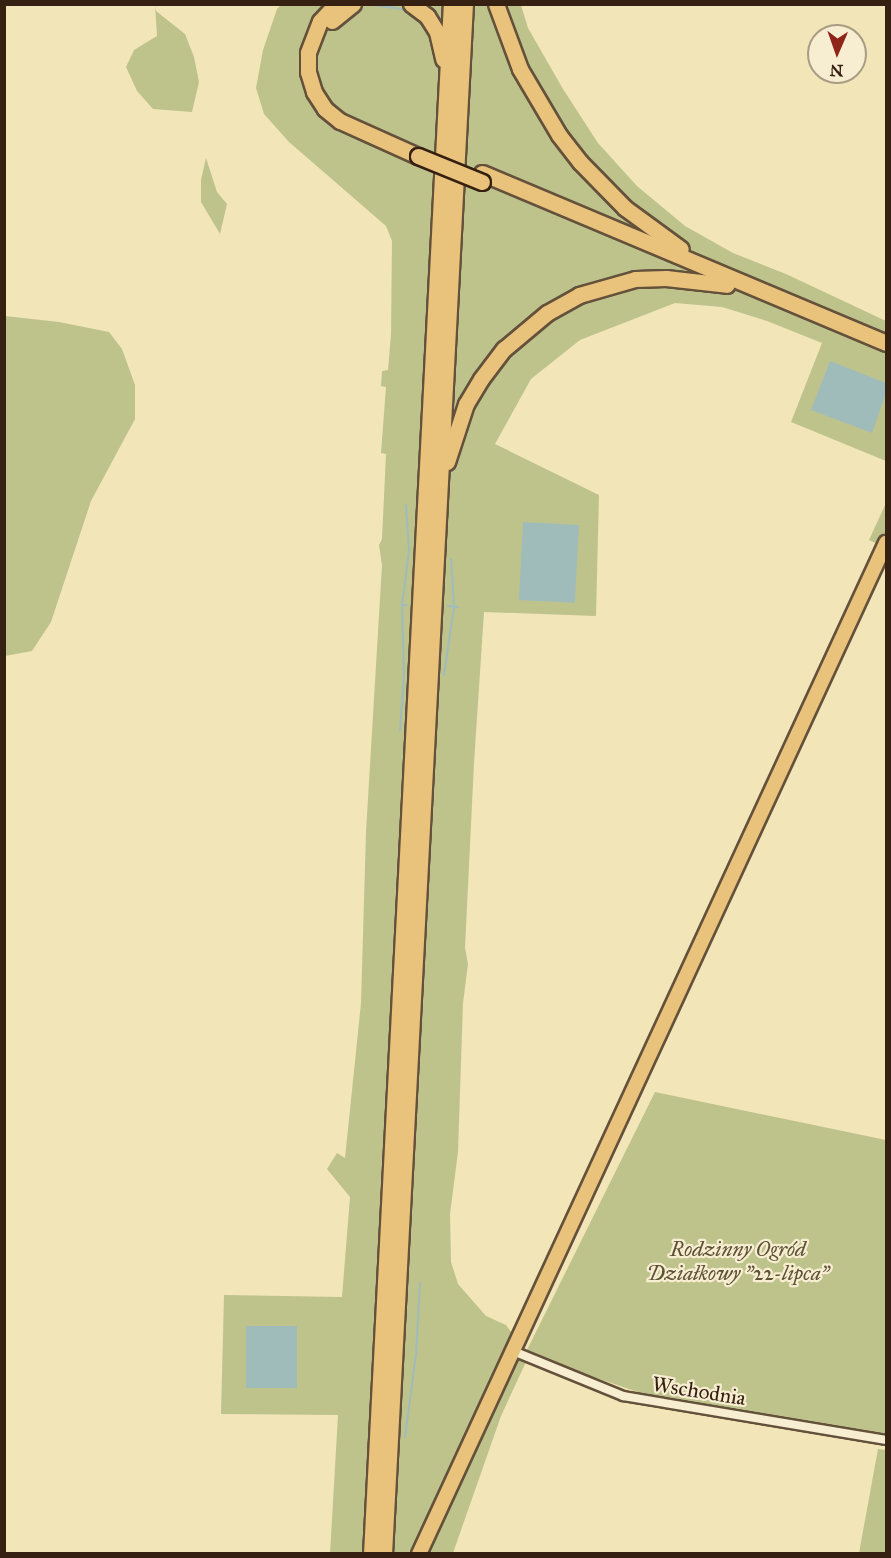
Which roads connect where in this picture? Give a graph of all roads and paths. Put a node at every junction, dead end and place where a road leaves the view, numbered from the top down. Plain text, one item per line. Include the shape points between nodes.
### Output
1 (336, 4) edge
2 (353, 4) edge
3 (411, 4) edge
4 (452, 4) edge
5 (465, 4) edge
6 (496, 4) edge
7 (448, 81) junction
8 (418, 151) junction
9 (723, 279) junction
10 (886, 343) edge
11 (886, 350) edge
12 (440, 491) junction
13 (886, 543) edge
14 (513, 1351) junction
15 (886, 1440) edge
16 (371, 1554) edge
17 (384, 1554) edge
18 (419, 1554) edge

1 - 8 highway via 320,21 308,54 314,92 340,122
2 - 8 highway via 337,14 322,36 317,71 321,86 344,114
3 - 7 highway via 427,16 437,32
4 - 7 highway
5 - 12 highway
6 - 9 highway via 519,69 580,162 654,231
7 - 16 highway
8 - 9 highway
9 - 10 highway
9 - 11 highway
9 - 12 highway via 635,279 579,296 547,313 504,349 472,392 458,425
12 - 17 highway
13 - 14 main road
14 - 15 street, Wschodnia via 623,1396
14 - 18 main road

